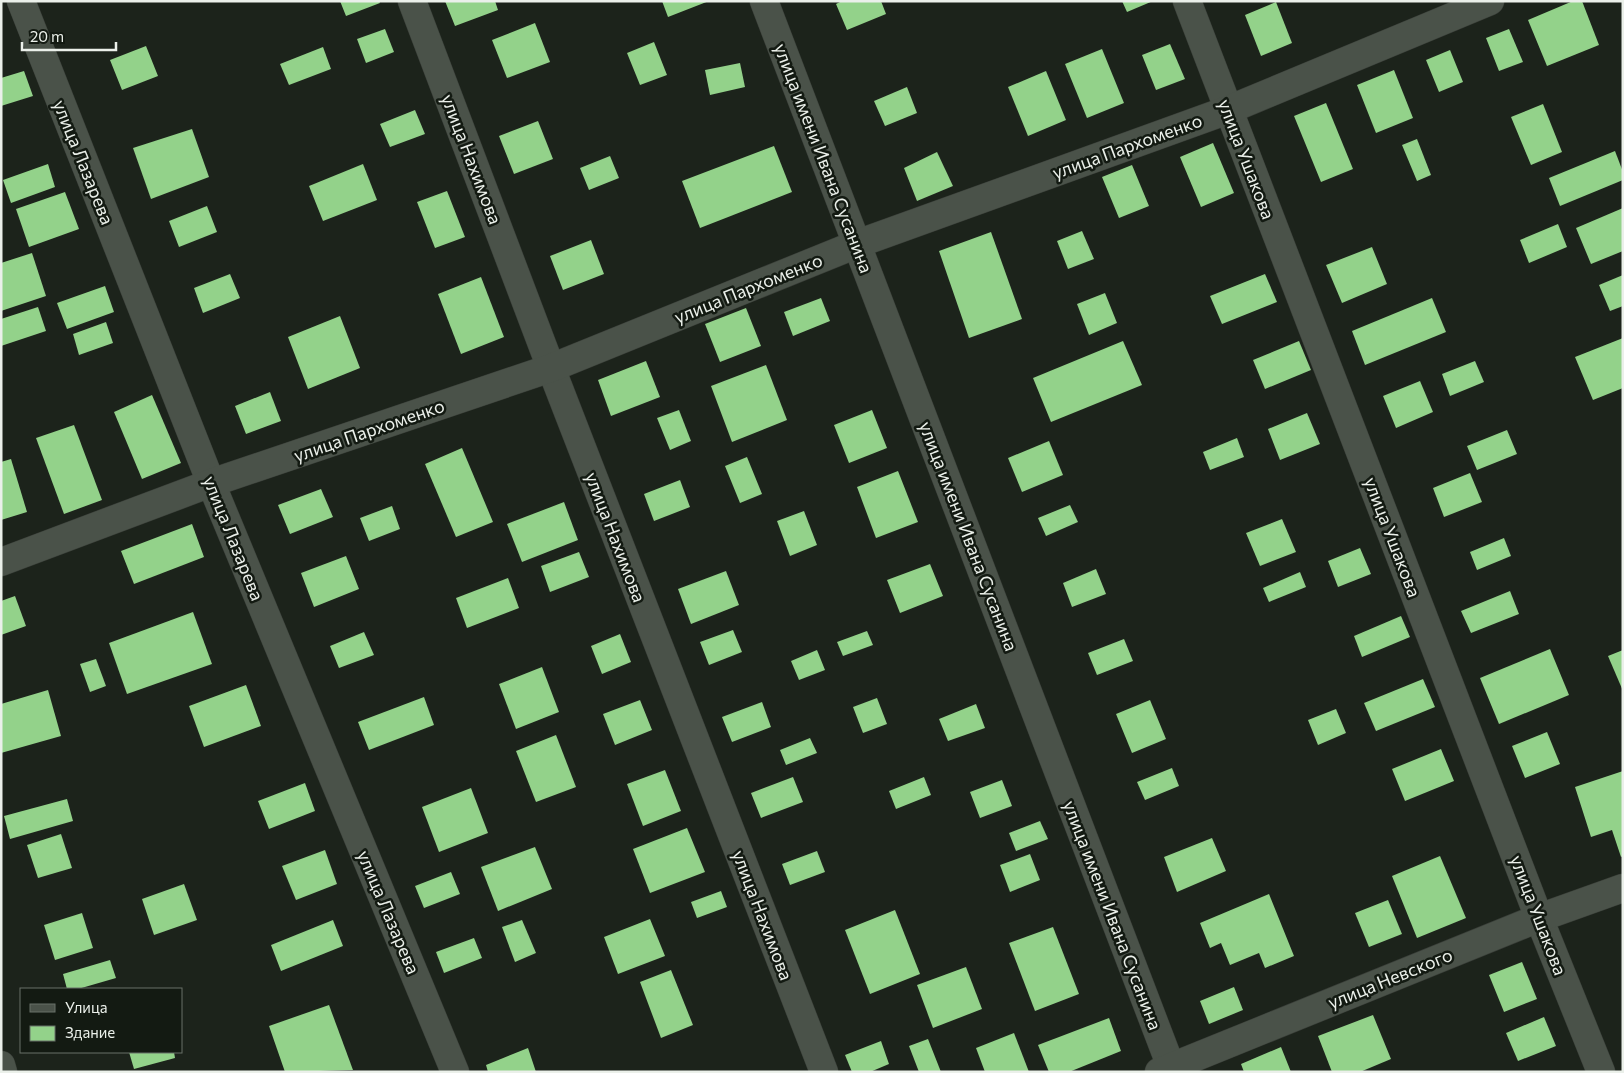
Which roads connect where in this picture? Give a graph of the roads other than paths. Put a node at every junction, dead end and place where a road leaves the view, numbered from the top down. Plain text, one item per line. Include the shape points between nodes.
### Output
1 (21, 1) edge
2 (412, 1) edge
3 (764, 1) edge
4 (1187, 1) edge
5 (1490, 1) edge
6 (1228, 110) junction
7 (857, 244) junction
8 (551, 368) junction
9 (211, 484) junction
10 (1, 562) edge
11 (1623, 888) edge
12 (1539, 918) junction
13 (1, 1065) edge
14 (1168, 1070) edge
15 (3, 1072) edge
16 (455, 1072) edge
17 (824, 1072) edge
18 (1601, 1072) edge

1 - 9 street, улица Лазарева
2 - 8 street, улица Нахимова
3 - 7 street, улица имени Ивана Сусанина
4 - 6 street, улица Ушакова
5 - 6 street, улица Пархоменко
6 - 7 street, улица Пархоменко
6 - 12 street, улица Ушакова
7 - 8 street, улица Пархоменко
7 - 14 street, улица имени Ивана Сусанина
8 - 9 street, улица Пархоменко
8 - 17 street, улица Нахимова
9 - 10 street, улица Пархоменко
9 - 16 street, улица Лазарева
11 - 12 street, улица Невского
12 - 14 street, улица Невского
12 - 18 street, улица Ушакова
13 - 15 street

